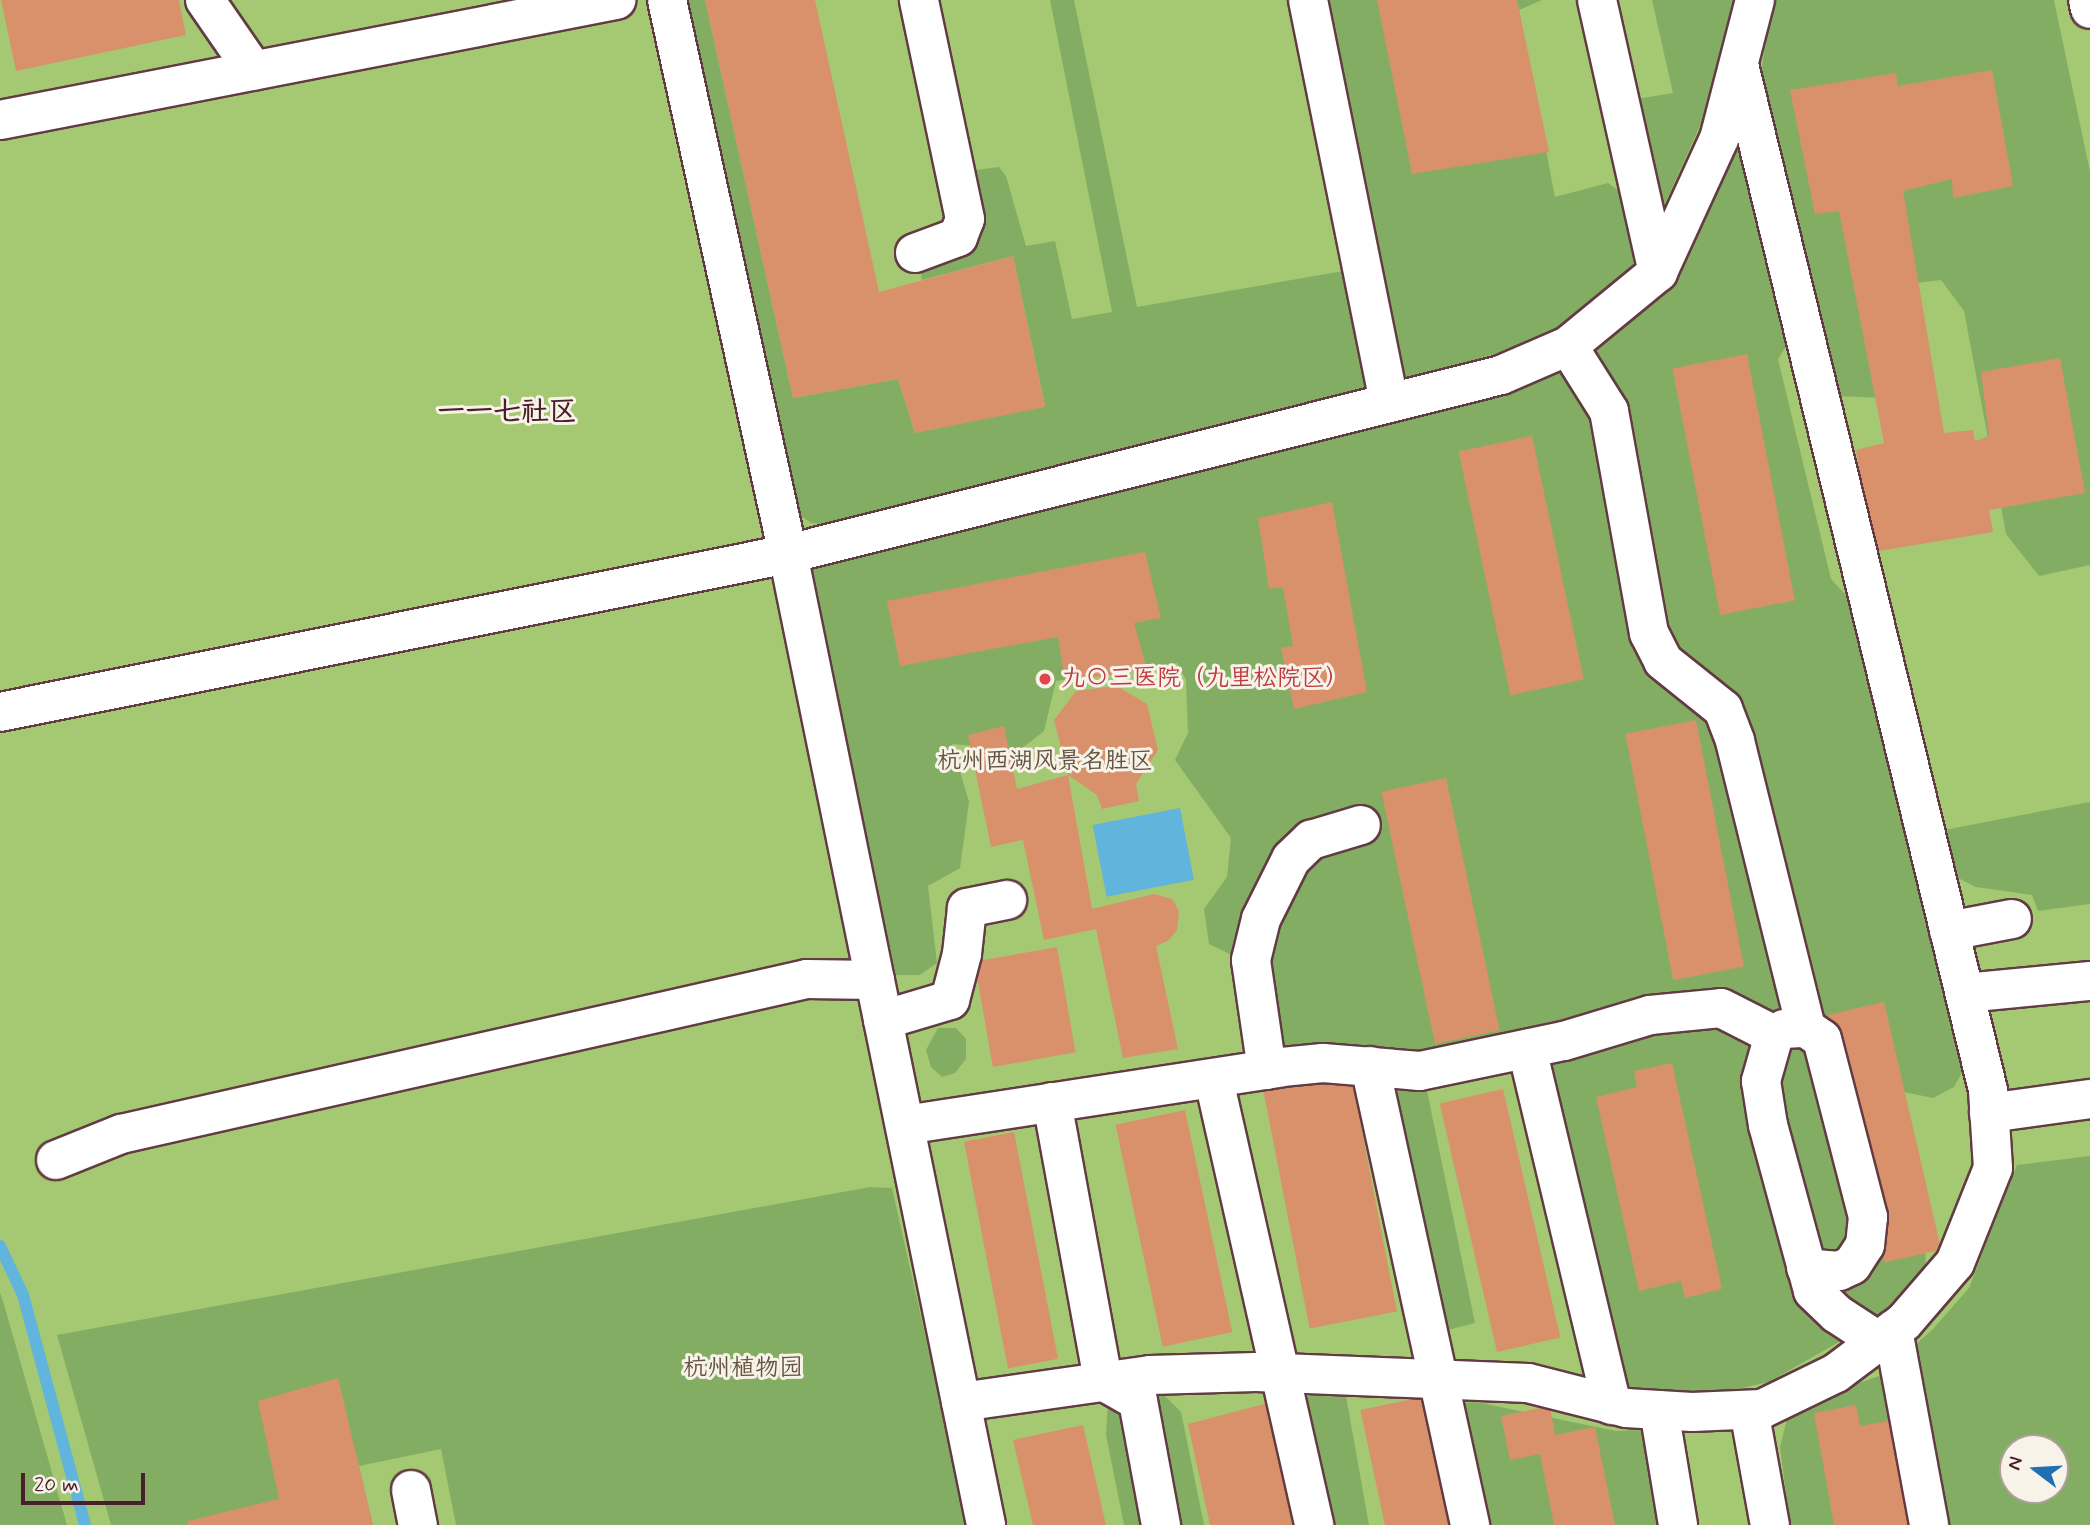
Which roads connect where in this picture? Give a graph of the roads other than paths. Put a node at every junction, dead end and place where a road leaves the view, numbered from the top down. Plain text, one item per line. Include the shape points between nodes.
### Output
1 (205, 0) edge
2 (616, 0) edge
3 (667, 0) edge
4 (919, 0) edge
5 (1308, 0) edge
6 (1597, 0) edge
7 (1755, 0) edge
8 (2088, 0) edge
9 (2090, 9) edge
10 (1739, 65) junction
11 (254, 71) junction
12 (0, 120) edge
13 (915, 253) dead end
14 (1658, 272) junction
15 (1568, 346) junction
16 (1389, 403) junction
17 (788, 554) junction
18 (0, 712) edge
19 (1361, 825) dead end
20 (1007, 900) dead end
21 (2012, 919) dead end
22 (1949, 931) junction
23 (876, 980) junction
24 (2090, 981) edge
25 (1965, 993) junction
26 (883, 1020) junction
27 (1790, 1032) junction
28 (1527, 1049) junction
29 (1370, 1066) junction
30 (1267, 1070) junction
31 (1214, 1080) junction
32 (2090, 1099) edge
33 (1052, 1102) junction
34 (1989, 1113) junction
35 (905, 1125) junction
36 (56, 1160) dead end
37 (1806, 1268) junction
38 (1885, 1336) junction
39 (1284, 1373) junction
40 (1440, 1380) junction
41 (1103, 1381) junction
42 (961, 1402) junction
43 (1612, 1405) junction
44 (1659, 1410) junction
45 (1749, 1410) junction
46 (986, 1525) edge
47 (1161, 1525) edge
48 (1314, 1525) edge
49 (1470, 1525) edge
50 (1678, 1525) edge
51 (1770, 1525) edge
52 (1929, 1525) edge

1 - 11 street
2 - 11 street
3 - 17 street
4 - 13 street via 965,219 958,237
5 - 16 street
6 - 14 street
7 - 10 street
8 - 9 street
10 - 14 street via 1719,139
10 - 22 street
11 - 12 street
14 - 15 street
15 - 16 street via 1501,375
15 - 27 street via 1609,411 1649,633 1663,661 1723,709 1735,741
16 - 17 street
17 - 18 street
17 - 23 street
19 - 30 street via 1311,840 1291,859 1261,919 1251,960
20 - 26 street via 967,908 950,1000
21 - 22 street
22 - 25 street
23 - 26 street
23 - 36 street via 807,979 121,1134
24 - 25 street
25 - 34 street via 1988,1090
26 - 35 street
27 - 28 street via 1721,1009 1690,1010 1650,1015
27 - 37 street via 1761,1081
27 - 37 street via 1822,1039 1868,1217 1866,1245 1852,1265 1839,1271
28 - 29 street via 1420,1071
28 - 43 street
29 - 30 street via 1323,1063
29 - 40 street
30 - 31 street
31 - 33 street
31 - 39 street
32 - 34 street
33 - 35 street
33 - 41 street
34 - 38 street via 1993,1168 1955,1263
35 - 42 street
37 - 38 street via 1813,1291 1836,1314
38 - 45 street via 1836,1373 1762,1409
38 - 52 street
39 - 40 street
39 - 41 street
39 - 48 street
40 - 43 street via 1528,1383
40 - 49 street
41 - 42 street
41 - 47 street via 1138,1401
42 - 46 street
43 - 44 street
44 - 45 street
44 - 50 street
45 - 51 street

